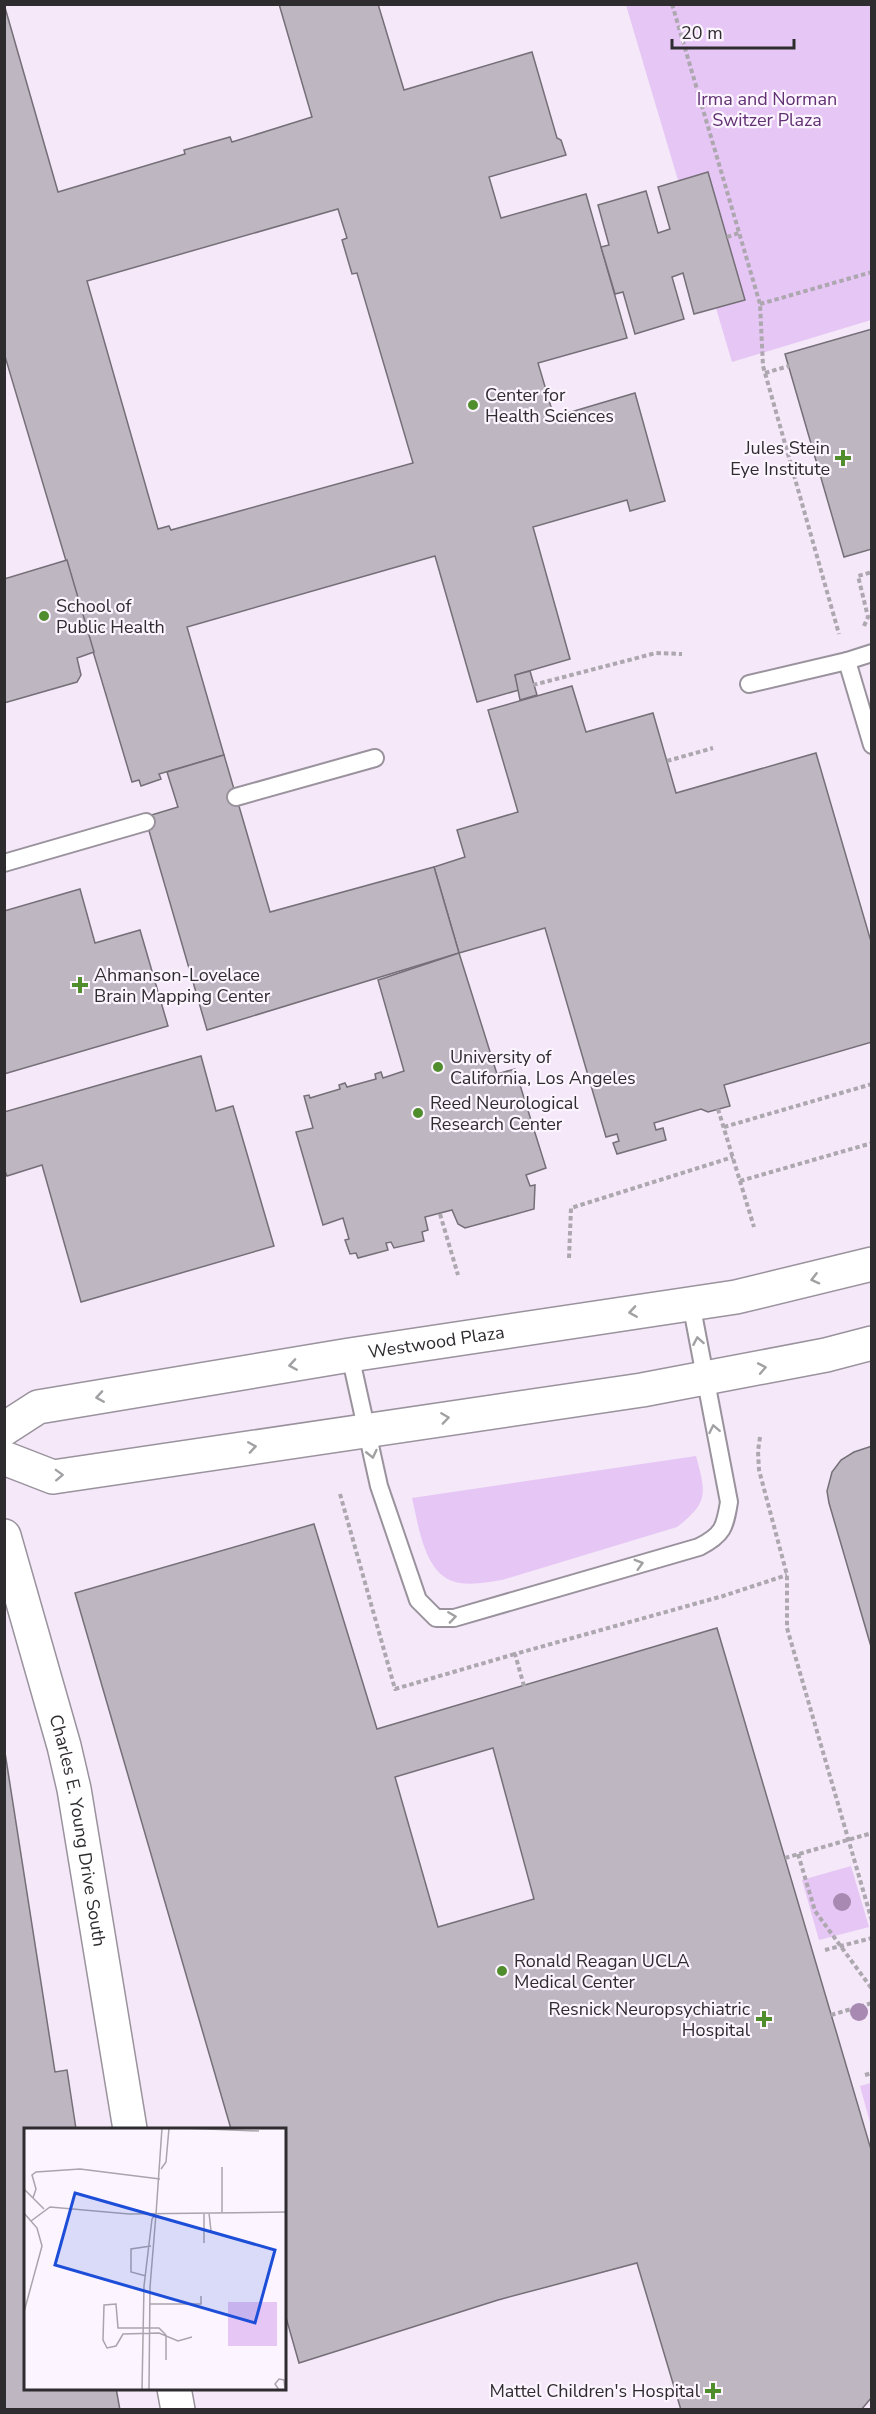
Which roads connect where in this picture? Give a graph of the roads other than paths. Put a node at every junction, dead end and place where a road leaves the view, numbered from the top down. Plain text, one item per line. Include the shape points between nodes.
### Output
1 (872, 653) edge
2 (847, 661) junction
3 (749, 684) dead end
4 (872, 745) edge
5 (375, 758) dead end
6 (236, 797) dead end
7 (146, 822) dead end
8 (4, 863) edge
9 (872, 1264) edge
10 (691, 1303) junction
11 (872, 1343) edge
12 (350, 1355) junction
13 (705, 1380) junction
14 (4, 1429) edge
15 (366, 1430) junction
16 (4, 1458) edge
17 (4, 1536) edge
18 (130, 2128) edge
19 (174, 2390) edge
20 (178, 2409) edge

1 - 2 lane
2 - 3 lane
2 - 4 lane
5 - 6 lane
7 - 8 lane
9 -> 10 main road, Westwood Plaza via 736,1297
10 -> 12 main road, Westwood Plaza
13 -> 10 lane
13 -> 11 main road
12 -> 14 main road, Westwood Plaza via 38,1407
12 - 15 lane
15 -> 13 main road
15 -> 13 lane via 379,1486 418,1600 436,1618 454,1618 713,1540 725,1526 729,1503
16 -> 15 main road via 53,1478
17 - 18 main road, Charles E. Young Drive South via 74,1789
19 - 20 main road

